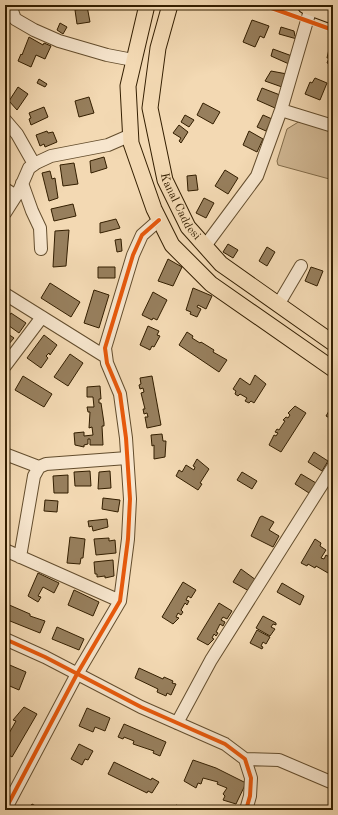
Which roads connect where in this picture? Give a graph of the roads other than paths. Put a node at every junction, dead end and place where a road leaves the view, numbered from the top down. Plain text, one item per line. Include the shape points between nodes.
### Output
1 (10, 5) edge
2 (147, 5) edge
3 (170, 5) edge
4 (309, 6) edge
5 (333, 15) edge
6 (133, 60) junction
7 (281, 110) junction
8 (5, 120) edge
9 (333, 126) edge
10 (131, 135) junction
11 (34, 164) junction
12 (22, 183) junction
13 (5, 189) edge
14 (16, 196) junction
15 (5, 213) edge
16 (159, 220) junction
17 (205, 246) junction
18 (41, 249) dead end
19 (301, 266) dead end
20 (5, 294) edge
21 (278, 305) junction
22 (42, 317) junction
23 (333, 343) edge
24 (106, 357) junction
25 (5, 366) edge
26 (333, 369) edge
27 (5, 454) edge
28 (127, 458) junction
29 (39, 467) junction
30 (333, 467) edge
31 (5, 550) edge
32 (20, 557) junction
33 (120, 601) junction
34 (5, 639) edge
35 (77, 674) junction
36 (177, 723) junction
37 (244, 759) junction
38 (333, 783) edge
39 (6, 807) edge
40 (246, 810) edge

1 - 6 street via 15,19 34,30 60,41
2 - 6 main road
3 - 17 main road, Kanal Caddesi via 158,48 150,108 165,180 188,227
4 - 5 highway
4 - 7 street
6 - 10 main road via 128,86
7 - 9 street
7 - 17 street via 257,176
8 - 11 street via 17,134
10 - 11 street via 108,145 51,156
10 - 16 main road via 131,143
11 - 12 street via 29,168
12 - 14 street
12 - 18 street via 40,228
13 - 14 street
14 - 15 street
16 - 24 street via 142,235 133,255 105,348
16 - 26 main road via 172,245 211,284
17 - 21 main road, Kanal Caddesi via 222,264
19 - 21 street
20 - 22 street
21 - 23 main road, Kanal Caddesi
22 - 24 street
22 - 25 street
24 - 28 street via 120,394
27 - 29 street
28 - 29 street via 46,464
28 - 33 street via 130,499
29 - 32 street via 34,476
30 - 36 street via 211,660
31 - 32 street
32 - 33 street
33 - 35 street
34 - 35 street
35 - 36 street
35 - 39 street
36 - 37 street via 225,744
37 - 38 street via 279,760
37 - 40 street via 251,778

